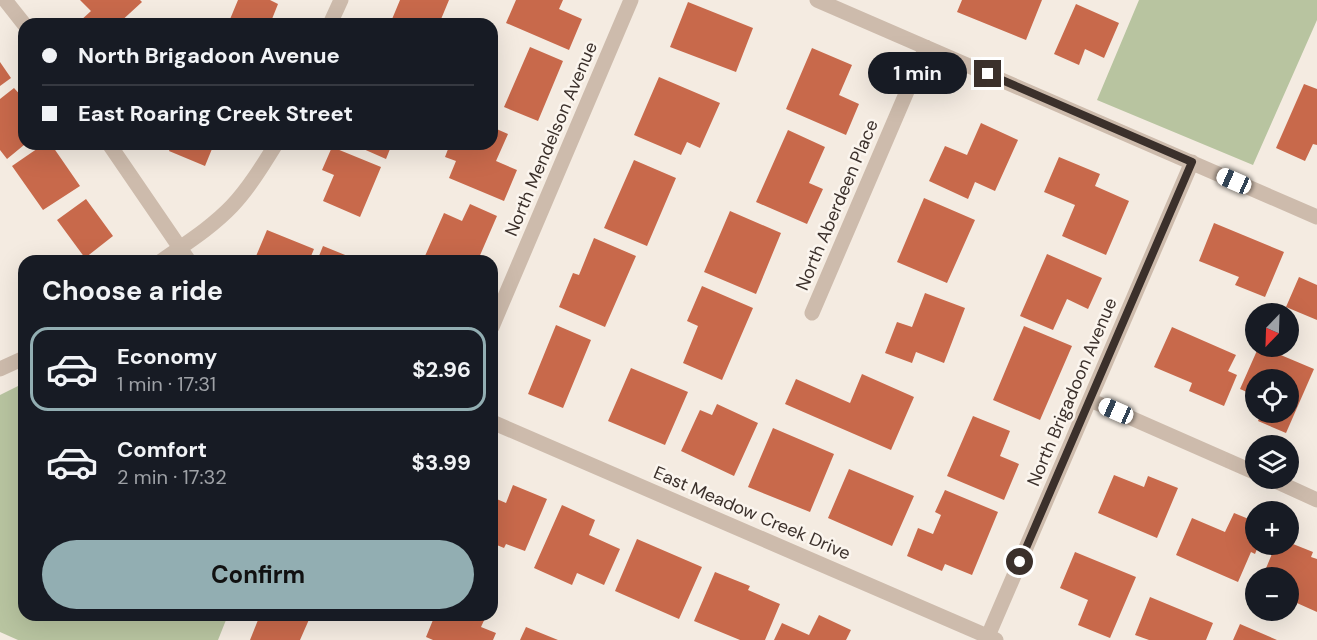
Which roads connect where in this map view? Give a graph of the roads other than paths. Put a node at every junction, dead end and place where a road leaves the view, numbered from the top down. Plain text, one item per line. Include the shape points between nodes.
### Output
1 (5, 0) edge
2 (341, 0) edge
3 (632, 0) edge
4 (817, 0) edge
5 (19, 18) edge
6 (333, 18) edge
7 (926, 47) junction
8 (113, 150) edge
9 (272, 150) edge
10 (1192, 162) junction
11 (1317, 217) edge
12 (180, 247) junction
13 (169, 255) edge
14 (185, 255) edge
15 (498, 313) edge
16 (812, 313) dead end
17 (18, 361) edge
18 (0, 369) edge
19 (1090, 400) junction
20 (498, 425) edge
21 (1245, 468) edge
22 (1293, 489) edge
23 (1317, 500) edge
24 (992, 638) edge

1 - 5 street
2 - 6 street
3 - 15 street, North Mendelson Avenue
4 - 7 street
7 - 10 street
7 - 16 street, North Aberdeen Place
8 - 12 street
9 - 12 street via 232,206 199,236
10 - 11 street
10 - 19 street, North Brigadoon Avenue
12 - 13 street
12 - 14 street
17 - 18 street
19 - 21 street
19 - 24 street, North Brigadoon Avenue
20 - 24 street, East Meadow Creek Drive
22 - 23 street

